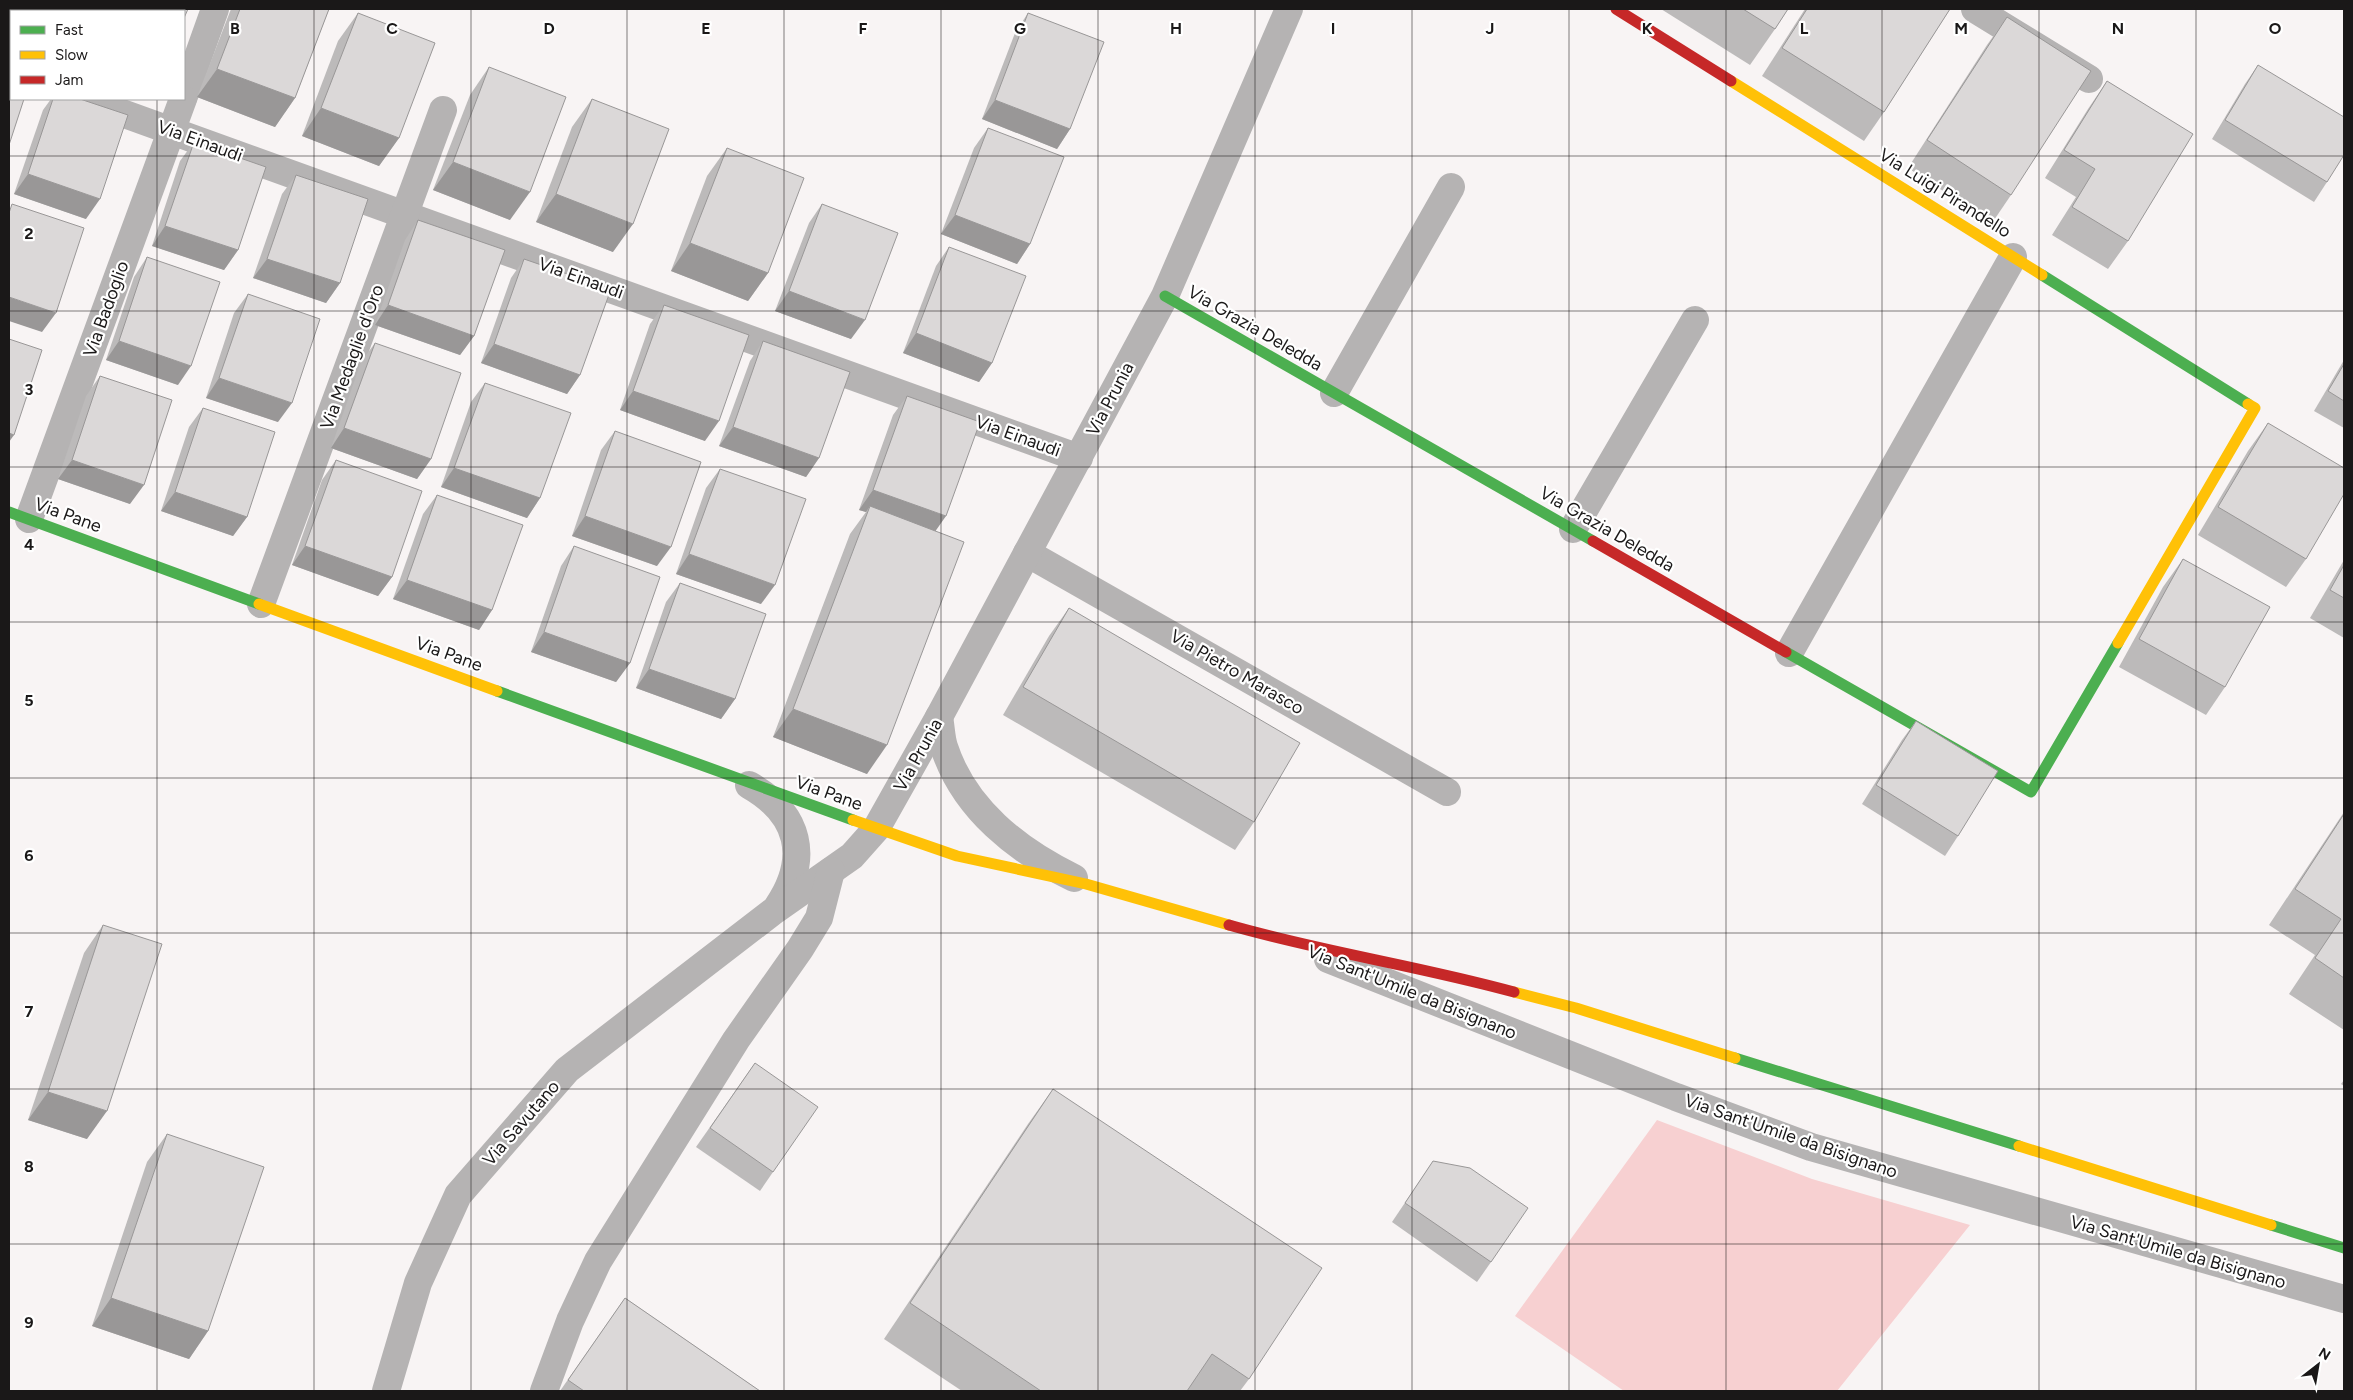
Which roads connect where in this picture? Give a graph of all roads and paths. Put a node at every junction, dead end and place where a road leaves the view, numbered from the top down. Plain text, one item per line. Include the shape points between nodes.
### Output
1 (215, 9) edge
2 (1289, 9) edge
3 (1616, 9) edge
4 (1975, 9) edge
5 (2089, 79) dead end
6 (185, 92) edge
7 (86, 100) edge
8 (182, 100) edge
9 (443, 110) dead end
10 (171, 130) junction
11 (1451, 187) dead end
12 (404, 214) junction
13 (2013, 257) junction
14 (1165, 296) junction
15 (1695, 320) dead end
16 (1334, 393) junction
17 (1079, 458) junction
18 (19, 515) edge
19 (1573, 529) junction
20 (1028, 553) junction
21 (261, 604) junction
22 (1789, 653) junction
23 (939, 717) junction
24 (739, 780) junction
25 (1447, 792) dead end
26 (2031, 792) joint
27 (876, 829) junction
28 (831, 871) junction
29 (1086, 884) junction
30 (775, 910) junction
31 (1280, 940) junction
32 (2344, 1248) edge
33 (2344, 1299) edge
34 (386, 1391) edge
35 (544, 1391) edge

1 - 6 street, Via Badoglio
2 - 14 street, Via Prunia
3 - 13 street, Via Luigi Pirandello
4 - 5 street
7 - 10 street, Via Einaudi
8 - 10 street, Via Badoglio
9 - 12 street, Via Medaglie d'Oro
10 - 12 street, Via Einaudi
10 - 18 street, Via Badoglio
11 - 16 street
12 - 17 street, Via Einaudi
12 - 21 street, Via Medaglie d'Oro
13 - 22 street
13 - 26 street, Via Luigi Pirandello via 2255,408
14 - 16 street, Via Grazia Deledda
14 - 17 street, Via Prunia
15 - 19 street
16 - 19 street, Via Grazia Deledda
17 - 20 street, Via Prunia
18 - 21 street, Via Pane
19 - 22 street, Via Grazia Deledda
20 - 23 street, Via Prunia
20 - 25 street, Via Pietro Marasco
21 - 24 street, Via Pane
22 - 26 street, Via Grazia Deledda
23 - 27 street, Via Prunia
23 - 29 street via 944,746 952,766 998,830 1024,850
24 - 27 street, Via Pane
24 - 30 street via 775,804 794,834 795,873
27 - 28 street, Via Prunia via 852,856
27 - 29 street, Via Pane via 957,856
28 - 30 street, Via Prunia
28 - 35 street via 818,918 800,949 736,1040 598,1261 570,1320
29 - 31 street, Via Sant'Umile da Bisignano
30 - 34 street, Via Savutano via 567,1070 458,1195 418,1283
31 - 32 street, Via Sant'Umile da Bisignano via 1471,980 1576,1008
31 - 33 street, Via Sant'Umile da Bisignano via 1811,1147

